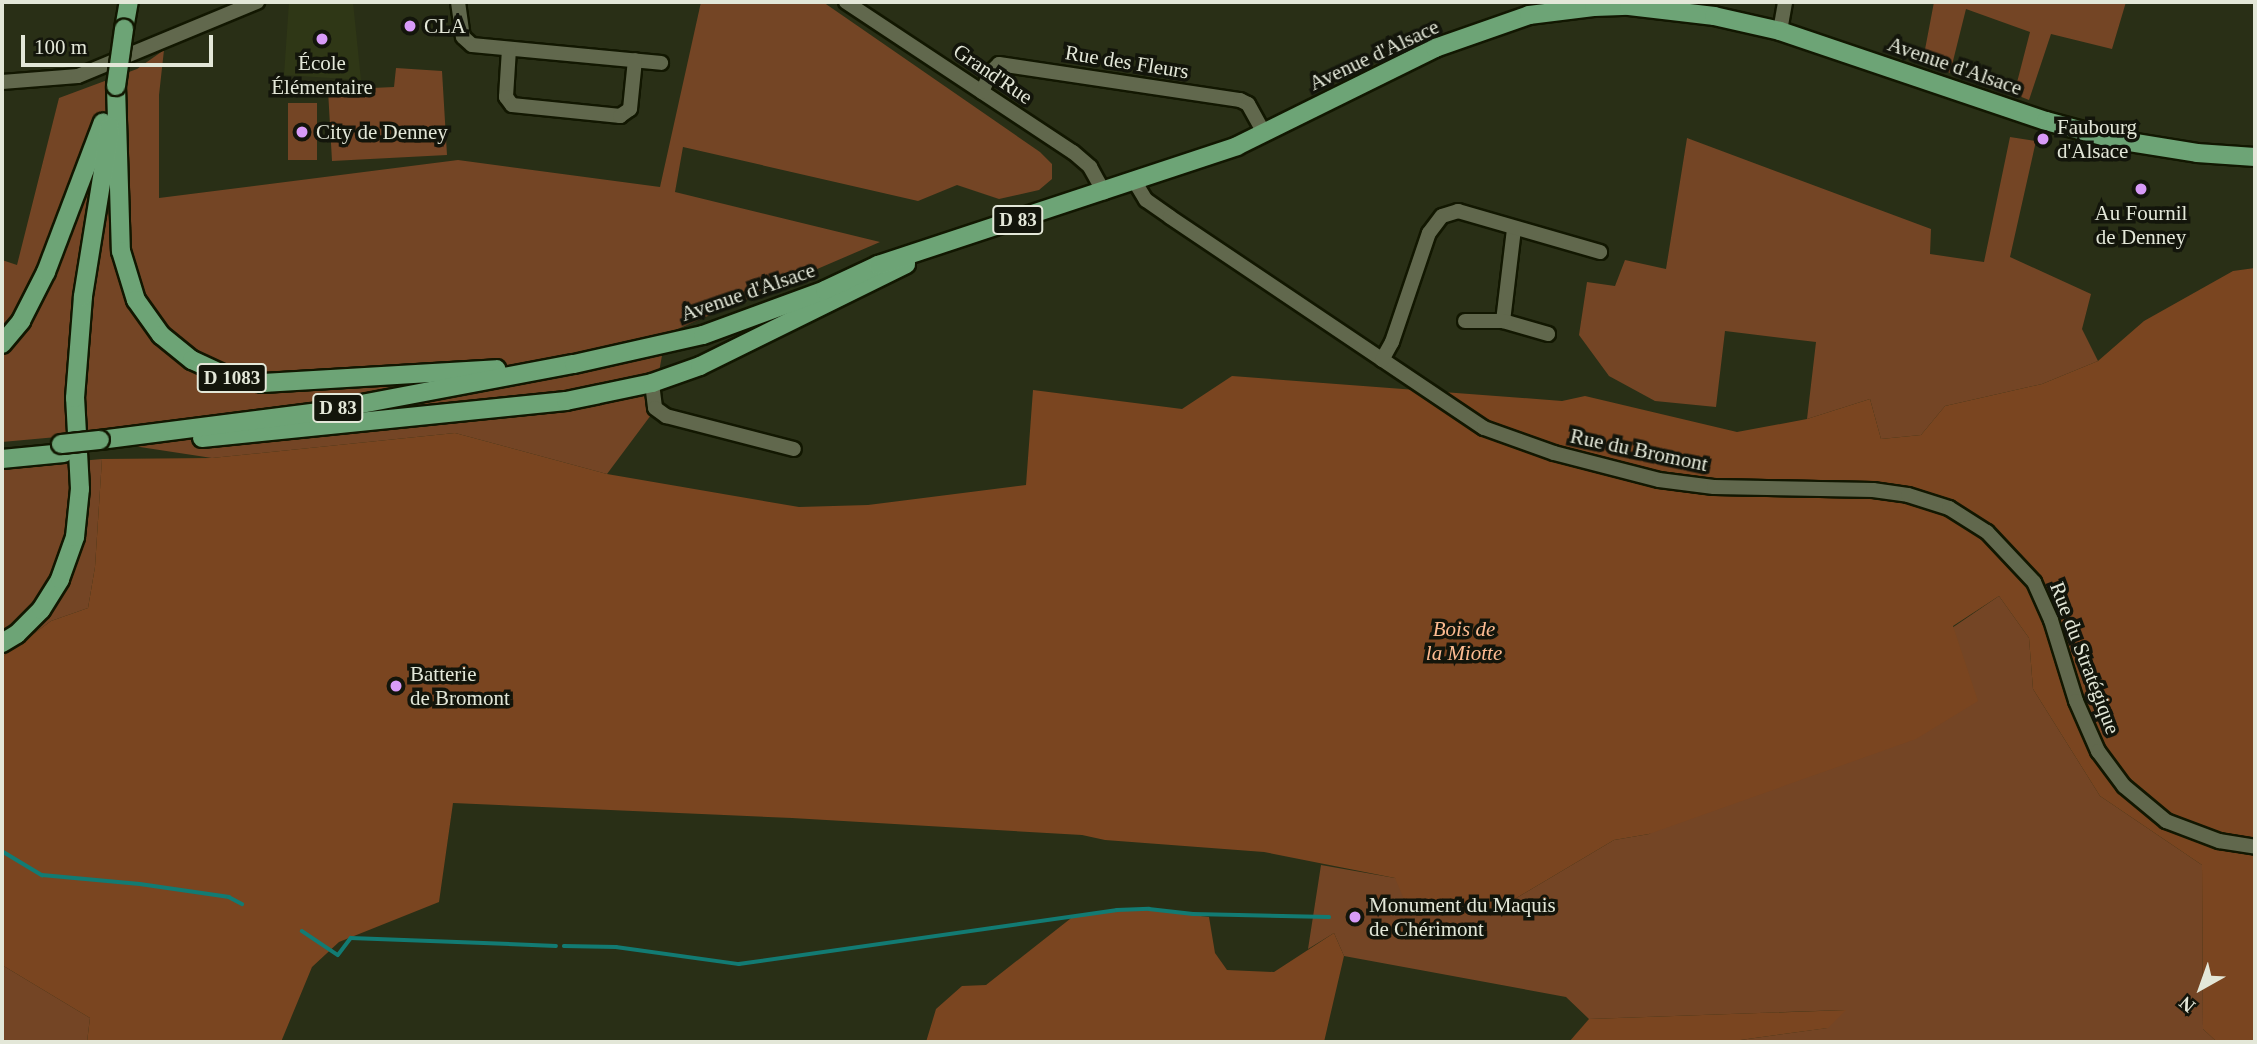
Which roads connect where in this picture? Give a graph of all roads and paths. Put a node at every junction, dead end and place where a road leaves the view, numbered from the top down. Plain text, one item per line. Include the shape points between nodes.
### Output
1 (129, 2) edge
2 (257, 2) edge
3 (458, 2) edge
4 (846, 2) edge
5 (1785, 2) edge
6 (1780, 31) junction
7 (509, 49) junction
8 (635, 60) junction
9 (661, 63) dead end
10 (2, 82) edge
11 (116, 86) junction
12 (982, 92) junction
13 (1264, 133) junction
14 (2255, 157) edge
15 (1135, 182) junction
16 (1104, 192) junction
17 (1514, 229) junction
18 (933, 249) junction
19 (1600, 253) dead end
20 (1465, 321) dead end
21 (1503, 321) junction
22 (1548, 334) dead end
23 (2, 344) edge
24 (1382, 360) junction
25 (574, 364) junction
26 (652, 383) junction
27 (100, 444) junction
28 (794, 449) dead end
29 (2, 457) edge
30 (1987, 532) joint
31 (2, 643) edge
32 (2255, 846) edge

1 - 11 main road, D 1083, bridge
2 - 10 street via 78,76
3 - 7 street via 466,42
4 - 12 street, Grand'Rue
5 - 6 street
6 - 13 main road, Avenue d'Alsace / D 83 via 1655,8 1594,7 1529,15 1435,48
6 - 14 main road, Avenue d'Alsace / D 83 via 2046,121 2117,140
7 - 8 street
7 - 8 street via 506,97 512,105 620,116 630,109
8 - 9 street
11 - 23 main road, D 1083 via 46,272 21,321
11 - 25 main road, D 1083 via 121,251 136,300 161,335 192,360 229,377 263,383
11 - 31 main road, D 1083 via 83,296 75,398 80,489 75,537 60,579 41,610
12 - 13 street, Rue des Fleurs via 999,64 1240,100 1248,104
12 - 16 street, Grand'Rue via 1073,152 1090,167
13 - 15 main road, Avenue d'Alsace / D 83
15 - 16 main road, Avenue d'Alsace / D 83
15 - 24 street, Rue du Bromont via 1146,200
16 - 18 main road, Avenue d'Alsace / D 83
17 - 19 street
17 - 21 street
17 - 24 street via 1458,211 1443,216 1429,233
18 - 25 main road, Avenue d'Alsace / D 83 via 878,265 825,290 703,335
18 - 26 main road, Avenue d'Alsace / D 83 via 700,366
20 - 21 street
21 - 22 street
24 - 30 street, Rue du Bromont via 1484,428 1554,453 1659,480 1714,487 1873,490 1908,495 1949,508
25 - 27 main road, D 83 via 319,412
26 - 27 main road, D 83 via 566,401
26 - 28 street via 655,408 666,416
27 - 29 main road, D 83, bridge
30 - 32 street, Rue du Stratégique via 2034,582 2098,751 2124,786 2166,821 2219,841

